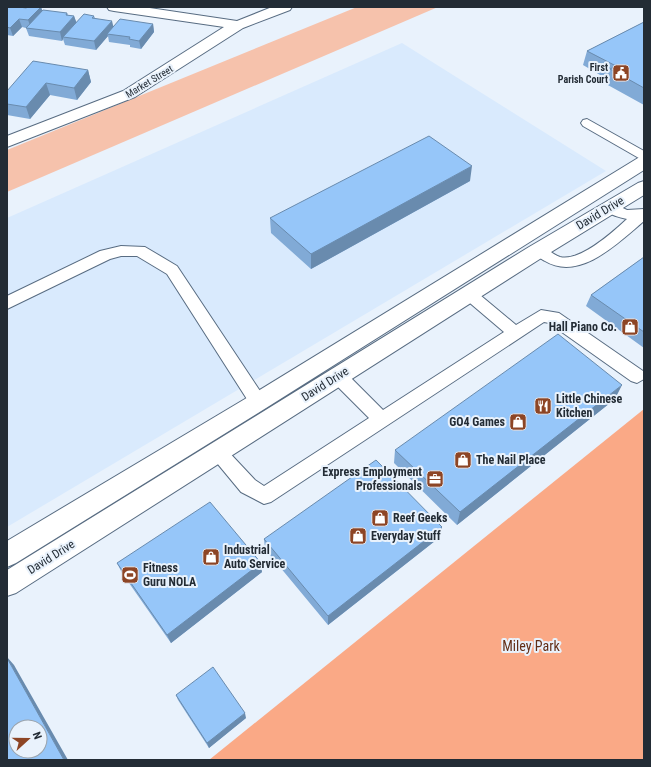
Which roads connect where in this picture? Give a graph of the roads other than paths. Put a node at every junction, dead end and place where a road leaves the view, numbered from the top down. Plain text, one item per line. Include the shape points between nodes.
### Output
1 (114, 7) edge
2 (284, 7) edge
3 (238, 25) junction
4 (587, 123) dead end
5 (7, 142) edge
6 (644, 157) edge
7 (644, 162) edge
8 (644, 187) edge
9 (610, 207) junction
10 (643, 214) edge
11 (538, 250) junction
12 (469, 294) junction
13 (7, 303) edge
14 (515, 333) junction
15 (338, 376) junction
16 (637, 376) dead end
17 (258, 402) junction
18 (381, 419) junction
19 (218, 452) junction
20 (7, 555) edge
21 (7, 584) edge

1 - 3 main road
2 - 3 main road, Market Street
3 - 5 main road, Market Street via 129,94
4 - 6 lane
7 - 17 main road, David Drive
8 - 9 main road, David Drive
9 - 10 lane via 629,216
9 - 11 main road, David Drive
10 - 11 lane via 582,258 563,262 553,260
11 - 12 main road, David Drive
12 - 14 lane
12 - 15 main road, David Drive
13 - 17 lane via 105,254 140,251 172,270
14 - 16 lane via 540,316 553,317
14 - 18 lane
15 - 18 lane
15 - 19 main road, David Drive
17 - 20 main road, David Drive
18 - 19 lane via 264,496 248,486
19 - 21 main road, David Drive

